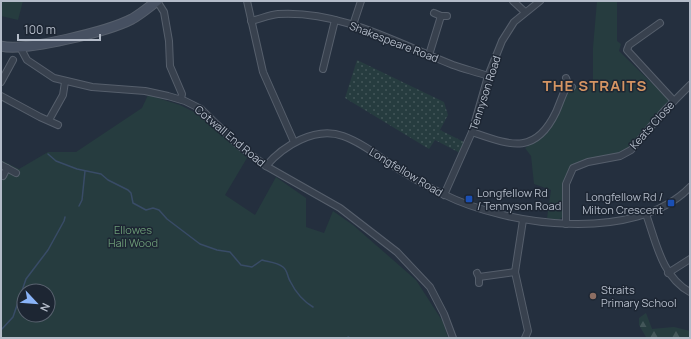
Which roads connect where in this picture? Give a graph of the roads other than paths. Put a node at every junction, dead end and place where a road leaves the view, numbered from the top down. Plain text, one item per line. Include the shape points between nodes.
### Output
1 (157, 1) edge
2 (247, 1) edge
3 (361, 1) edge
4 (513, 1) edge
5 (540, 1) edge
6 (525, 12) junction
7 (434, 13) dead end
8 (335, 20) junction
9 (251, 21) junction
10 (661, 22) dead end
11 (354, 25) junction
12 (1, 46) edge
13 (20, 47) junction
14 (428, 55) junction
15 (13, 60) dead end
16 (323, 69) dead end
17 (488, 76) junction
18 (1, 82) edge
19 (65, 82) junction
20 (569, 83) dead end
21 (690, 85) edge
22 (1, 96) edge
23 (181, 99) junction
24 (674, 101) junction
25 (49, 120) junction
26 (58, 125) dead end
27 (472, 132) junction
28 (294, 142) junction
29 (1, 165) edge
30 (266, 166) junction
31 (7, 168) junction
32 (16, 173) dead end
33 (3, 176) dead end
34 (690, 187) edge
35 (444, 195) junction
36 (646, 214) junction
37 (523, 220) junction
38 (566, 224) junction
39 (690, 259) edge
40 (515, 272) junction
41 (668, 273) junction
42 (478, 278) dead end
43 (690, 292) edge
44 (454, 338) edge
45 (525, 338) edge

1 - 13 street via 132,19 107,29
1 - 23 street via 164,12 170,66 182,94
2 - 9 street
3 - 11 street
4 - 6 street
5 - 6 street, Tennyson Road
6 - 17 street, Tennyson Road via 514,22 502,41
7 - 14 street via 444,16
8 - 9 street, Shakespeare Road via 276,14
8 - 11 street, Shakespeare Road
8 - 16 street
9 - 28 street via 263,72
10 - 24 street via 629,45 627,50
11 - 14 street, Shakespeare Road
12 - 13 street
13 - 19 street, Cotwall End Road via 33,66
14 - 17 street, Shakespeare Road
15 - 18 street
17 - 27 street, Tennyson Road
19 - 23 street, Cotwall End Road via 145,91
19 - 25 street via 63,95
20 - 27 street via 556,113 544,132 532,141 513,144
21 - 24 street, Keats Close
22 - 25 street via 40,118
23 - 30 street, Cotwall End Road via 201,109 237,144
24 - 38 street, Keats Close via 626,153 579,165 571,170 566,184
25 - 26 street
27 - 35 street, Tennyson Road
28 - 30 street, Longfellow Road via 274,156
28 - 35 street, Longfellow Road via 323,134 343,136
29 - 31 street
30 - 44 street, Cotwall End Road via 340,208 397,252 430,287
31 - 32 street
31 - 33 street
34 - 36 street, Longfellow Road
35 - 37 street, Longfellow Road via 497,215
36 - 38 street, Longfellow Road via 590,224
36 - 41 street
37 - 38 street, Longfellow Road
37 - 40 street
39 - 41 street
40 - 42 street
40 - 45 street via 527,327
41 - 43 street

